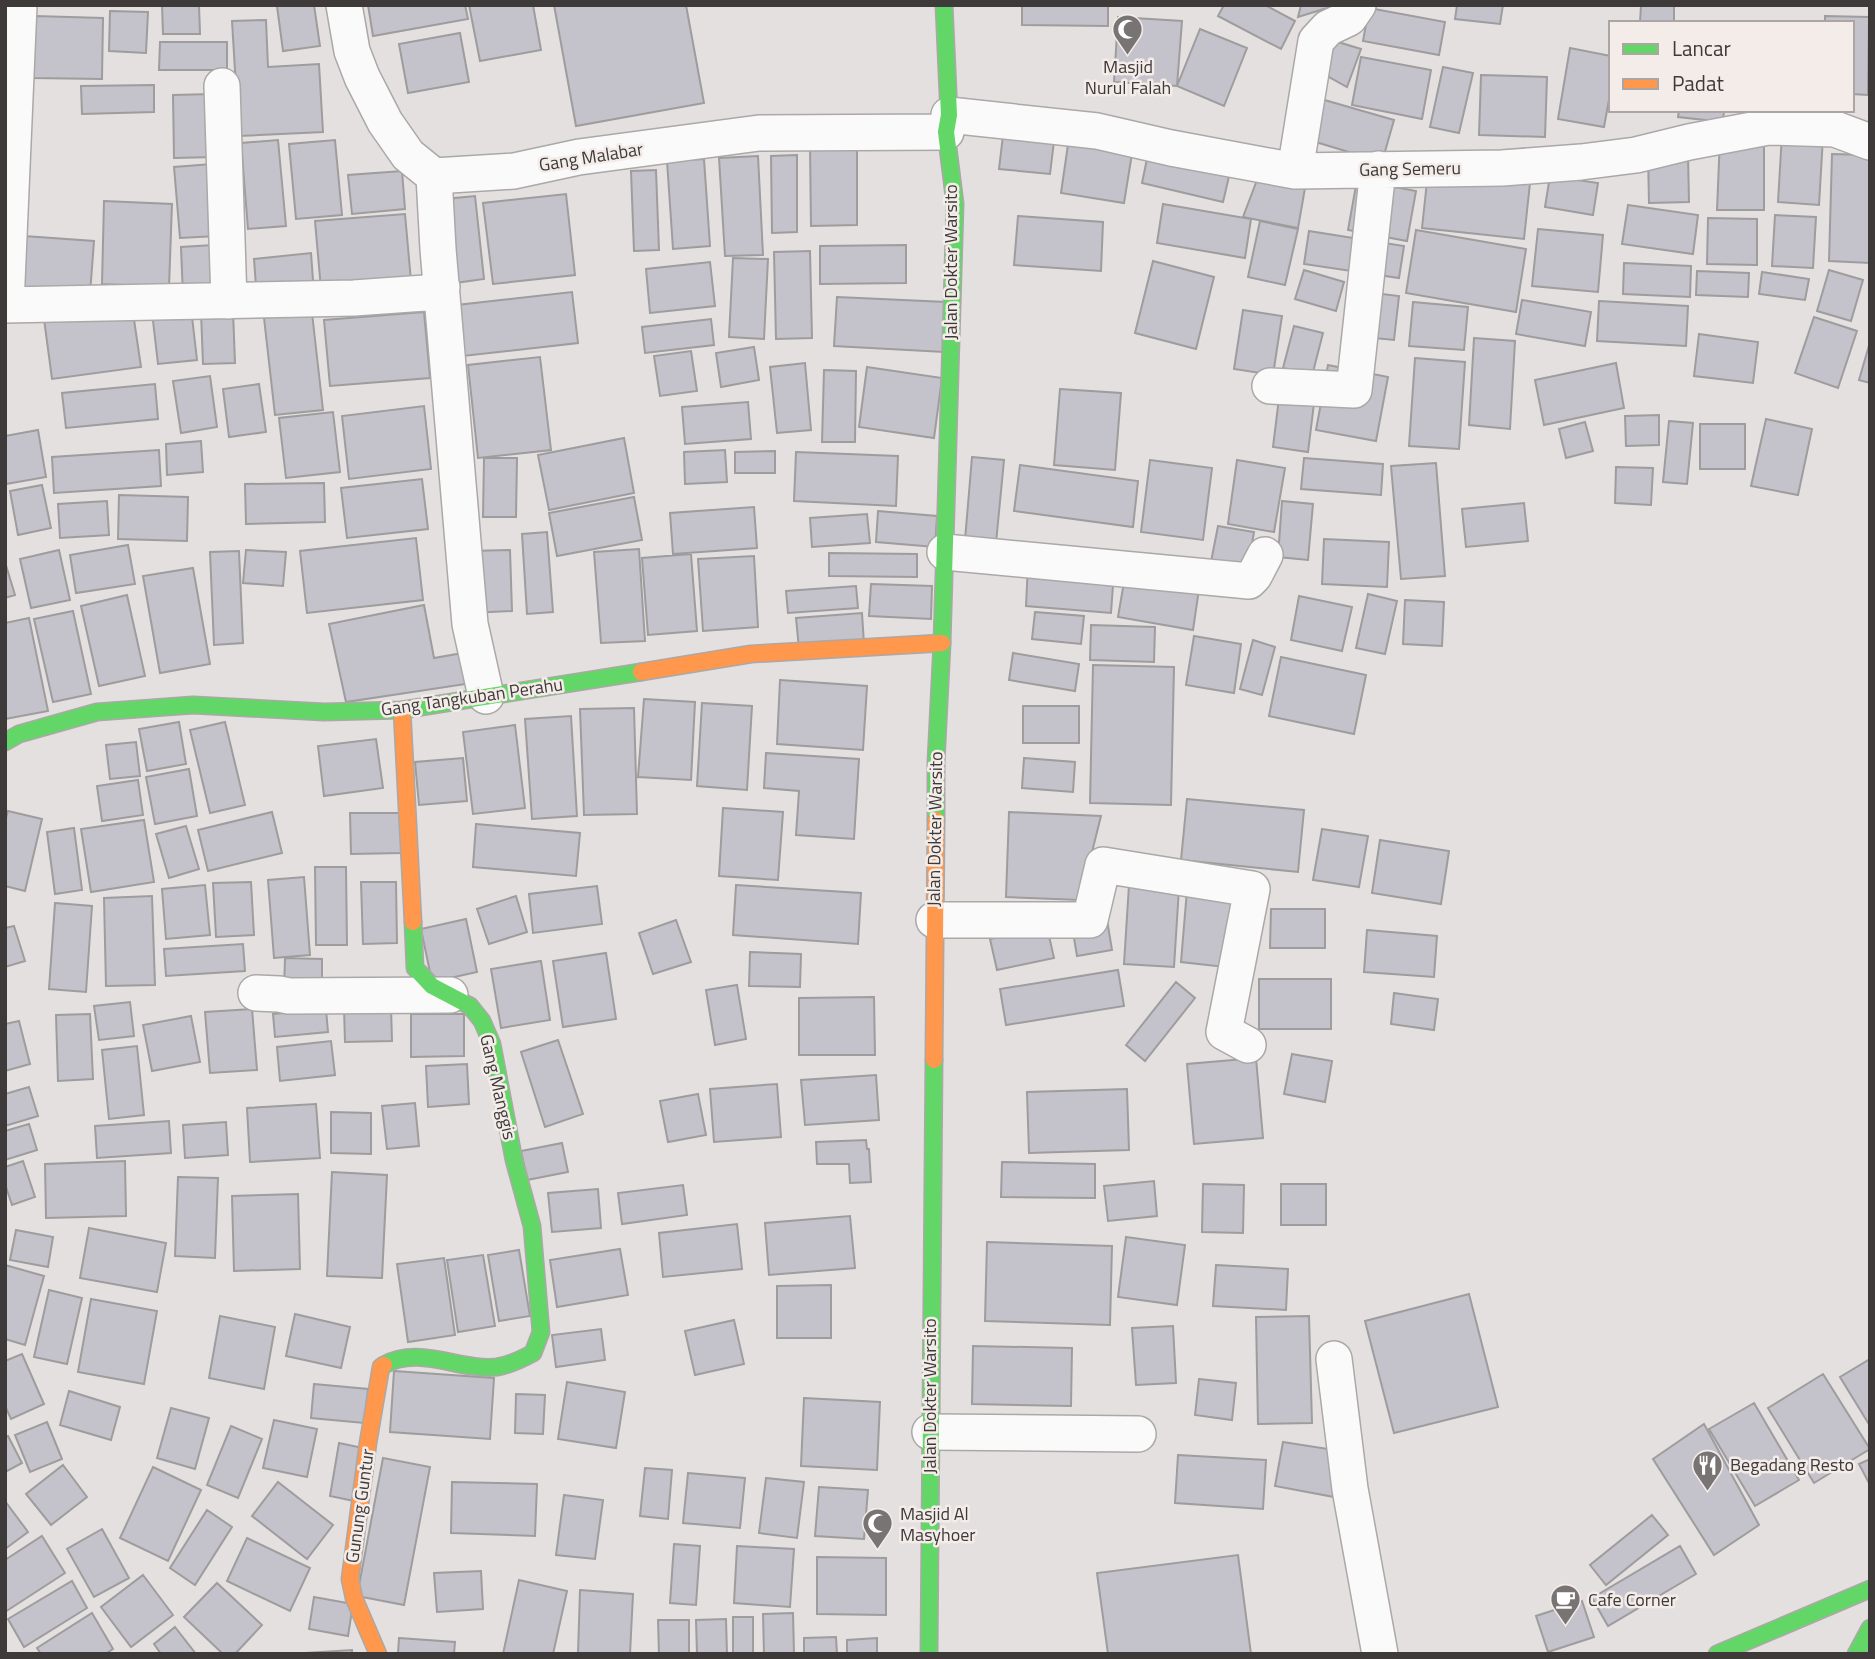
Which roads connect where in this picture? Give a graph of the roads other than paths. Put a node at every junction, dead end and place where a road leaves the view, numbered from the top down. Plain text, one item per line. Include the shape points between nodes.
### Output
1 (19, 5) edge
2 (344, 5) edge
3 (944, 5) edge
4 (1358, 5) edge
5 (222, 86) dead end
6 (947, 123) junction
7 (1870, 142) edge
8 (1378, 169) junction
9 (1295, 171) junction
10 (434, 177) junction
11 (442, 287) junction
12 (229, 301) junction
13 (6, 305) edge
14 (1270, 386) dead end
15 (945, 552) junction
16 (1265, 555) dead end
17 (942, 643) junction
18 (486, 696) junction
19 (402, 710) junction
20 (5, 742) edge
21 (934, 920) junction
22 (256, 993) dead end
23 (450, 995) junction
24 (1248, 1045) dead end
25 (393, 1359) joint
26 (1334, 1359) dead end
27 (930, 1432) junction
28 (1138, 1434) dead end
29 (1870, 1589) edge
30 (1870, 1628) edge
31 (379, 1654) edge
32 (929, 1654) edge
33 (1380, 1654) edge
34 (1717, 1654) edge
35 (1857, 1654) edge

1 - 13 street
2 - 10 street via 352,51 384,122 408,155
3 - 6 street, Jalan Dokter Warsito
4 - 9 street via 1349,18 1328,28 1316,41
5 - 12 street
6 - 9 street, Gang Semeru via 1097,131
6 - 10 street, Gang Malabar via 759,133 514,170
6 - 15 street, Jalan Dokter Warsito via 955,204
7 - 8 street, Gang Semeru via 1835,130 1768,127 1581,162
8 - 9 street, Gang Semeru
8 - 14 street via 1354,390
10 - 11 street
11 - 12 street via 425,293 355,298
11 - 18 street via 470,624
12 - 13 street
15 - 16 street via 1249,581
15 - 17 street, Jalan Dokter Warsito
17 - 18 street, Gang Tangkuban Perahu via 751,654
17 - 21 street, Jalan Dokter Warsito
18 - 19 street, Gang Tangkuban Perahu
19 - 20 street, Gang Tangkuban Perahu via 324,712 193,705 97,712
19 - 23 street, Gang Manggis via 415,968 423,980
21 - 24 street via 1090,920 1103,865 1252,889 1224,1032
21 - 27 street, Jalan Dokter Warsito
22 - 23 street
23 - 25 street, Gang Manggis via 468,1003 492,1044 532,1226 541,1332 533,1353 493,1367
25 - 31 street, Gunung Guntur via 382,1367 350,1579 351,1594
26 - 33 street via 1350,1489
27 - 28 street
27 - 32 street, Jalan Dokter Warsito
29 - 34 street
30 - 35 street

